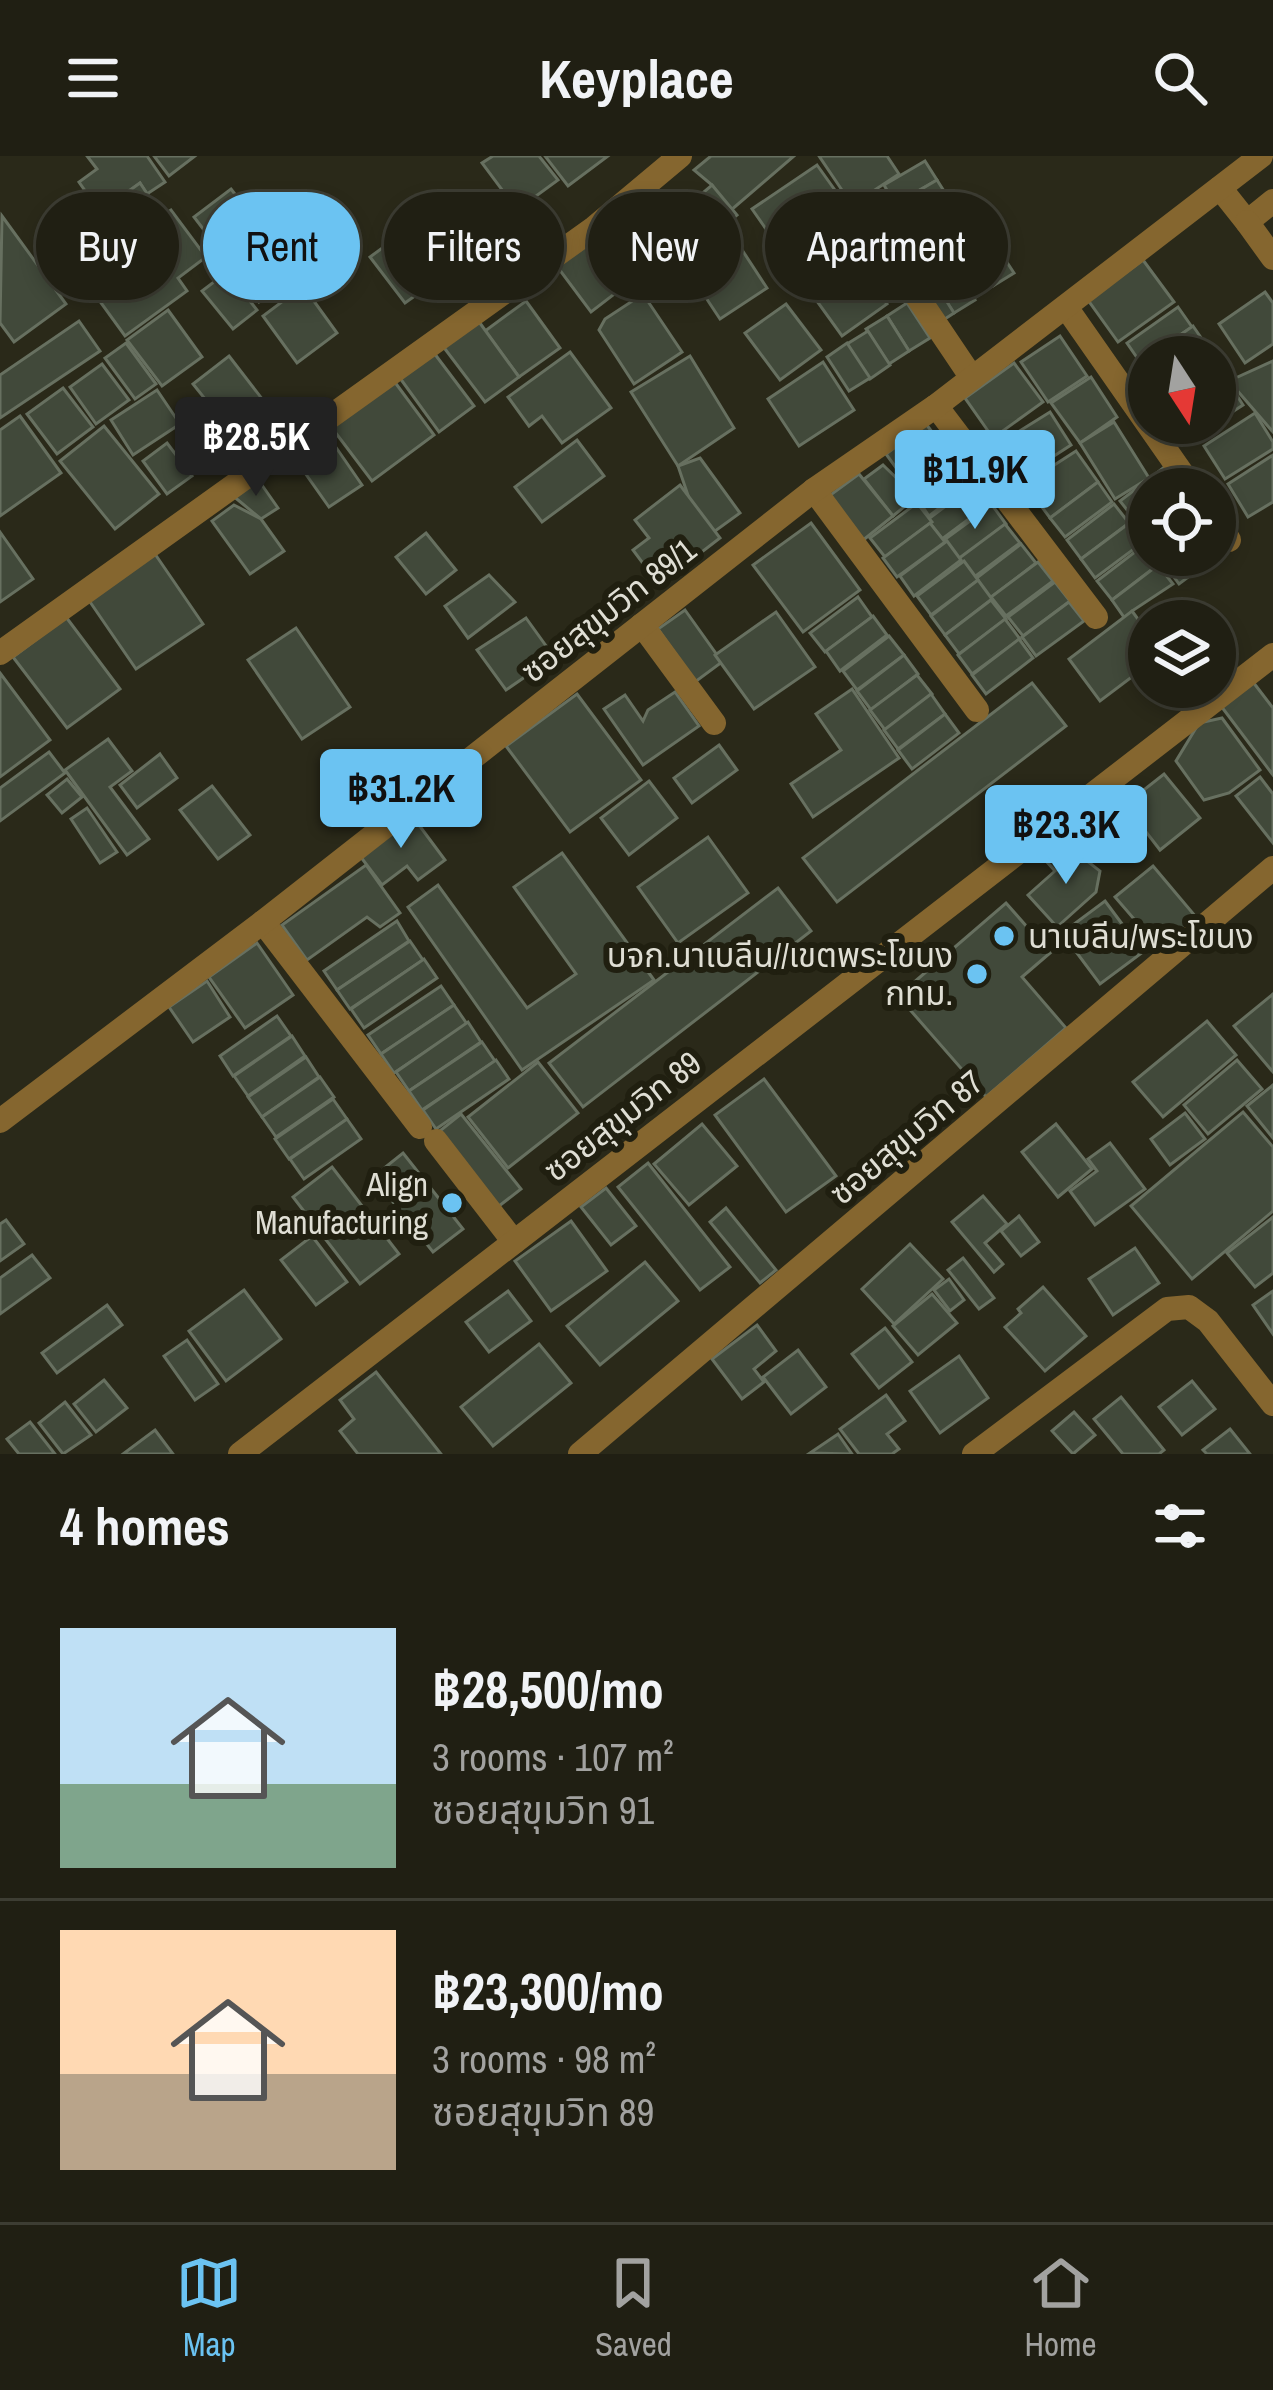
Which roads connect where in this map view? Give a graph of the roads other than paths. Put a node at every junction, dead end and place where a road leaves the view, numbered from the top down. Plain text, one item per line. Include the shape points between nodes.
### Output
1 (680, 156) edge
2 (1261, 156) edge
3 (1220, 188) junction
4 (1273, 201) edge
5 (1246, 221) junction
6 (1273, 258) edge
7 (920, 300) edge
8 (1066, 307) junction
9 (972, 378) junction
10 (937, 406) junction
11 (1178, 468) edge
12 (814, 490) junction
13 (1096, 617) dead end
14 (642, 625) junction
15 (0, 653) edge
16 (1273, 655) edge
17 (977, 710) dead end
18 (714, 723) dead end
19 (1273, 868) edge
20 (263, 922) junction
21 (0, 1121) edge
22 (514, 1242) junction
23 (1273, 1404) edge
24 (240, 1454) edge
25 (580, 1454) edge
26 (974, 1454) edge

1 - 15 street via 594,228
2 - 3 street, ซอยสุขุมวิท 89/1
3 - 5 street
3 - 8 street, ซอยสุขุมวิท 89/1
4 - 5 street
5 - 6 street
7 - 9 street
8 - 9 street, ซอยสุขุมวิท 89/1
8 - 11 street
9 - 10 street, ซอยสุขุมวิท 89/1
10 - 12 street, ซอยสุขุมวิท 89/1
10 - 13 street
12 - 14 street, ซอยสุขุมวิท 89/1
12 - 17 street
14 - 18 street
14 - 20 street, ซอยสุขุมวิท 89/1
16 - 22 street, ซอยสุขุมวิท 89
19 - 25 street, ซอยสุขุมวิท 87
20 - 21 street, ซอยสุขุมวิท 89/1
20 - 22 street
22 - 24 street, ซอยสุขุมวิท 89
23 - 26 street via 1208,1321 1189,1307 1167,1309

